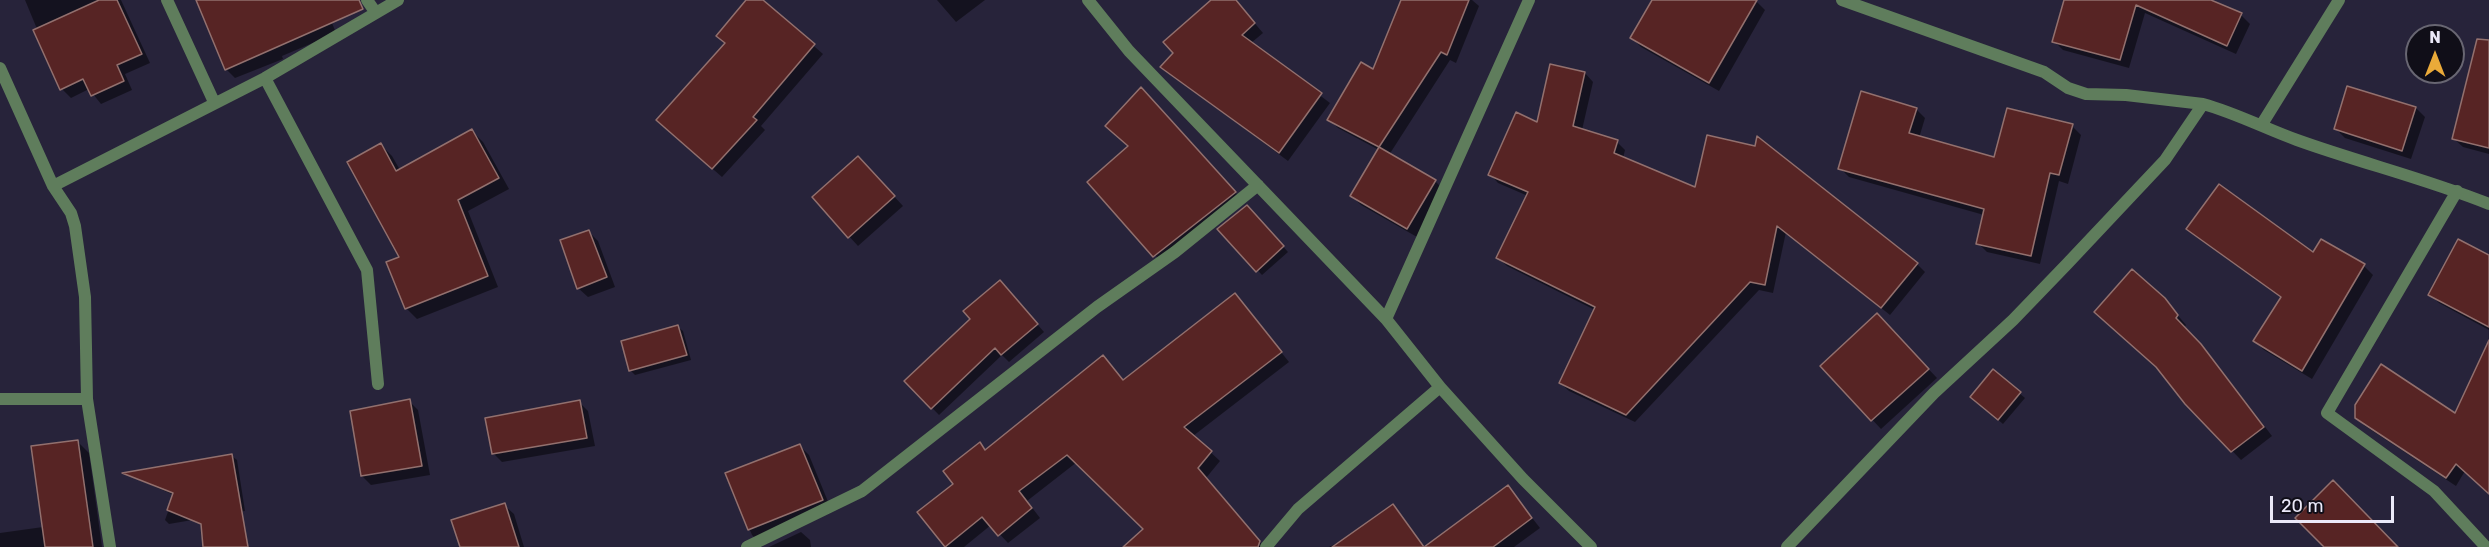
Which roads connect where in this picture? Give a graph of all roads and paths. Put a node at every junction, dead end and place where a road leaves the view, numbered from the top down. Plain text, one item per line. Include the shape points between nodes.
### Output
1 (168, 0) edge
2 (367, 0) edge
3 (398, 0) edge
4 (1088, 0) edge
5 (1529, 0) edge
6 (1842, 0) edge
7 (2339, 0) edge
8 (376, 13) junction
9 (0, 68) edge
10 (265, 78) junction
11 (214, 102) junction
12 (2203, 104) junction
13 (2262, 124) junction
14 (1258, 185) junction
15 (53, 186) junction
16 (2457, 191) junction
17 (2489, 204) edge
18 (1386, 319) junction
19 (378, 384) dead end
20 (1440, 387) junction
21 (0, 399) edge
22 (87, 399) junction
23 (110, 547) edge
24 (747, 547) edge
25 (1266, 547) edge
26 (1591, 547) edge
27 (1787, 547) edge
28 (2486, 547) edge

1 - 11 street
2 - 8 street
3 - 8 street
4 - 14 street via 1129,51
5 - 18 street
6 - 12 street via 2044,72 2068,88 2086,94
7 - 13 street
8 - 10 street
9 - 15 street
10 - 11 street
10 - 19 street via 367,270
11 - 15 street
12 - 13 street
12 - 27 street via 2165,159 2067,264 1934,393
13 - 16 street via 2295,140
14 - 18 street
14 - 24 street via 862,491
15 - 22 street via 75,226 85,297
16 - 17 street
16 - 28 street via 2327,413 2434,491
18 - 20 street
20 - 25 street via 1298,509
20 - 26 street via 1522,479
21 - 22 street
22 - 23 street

